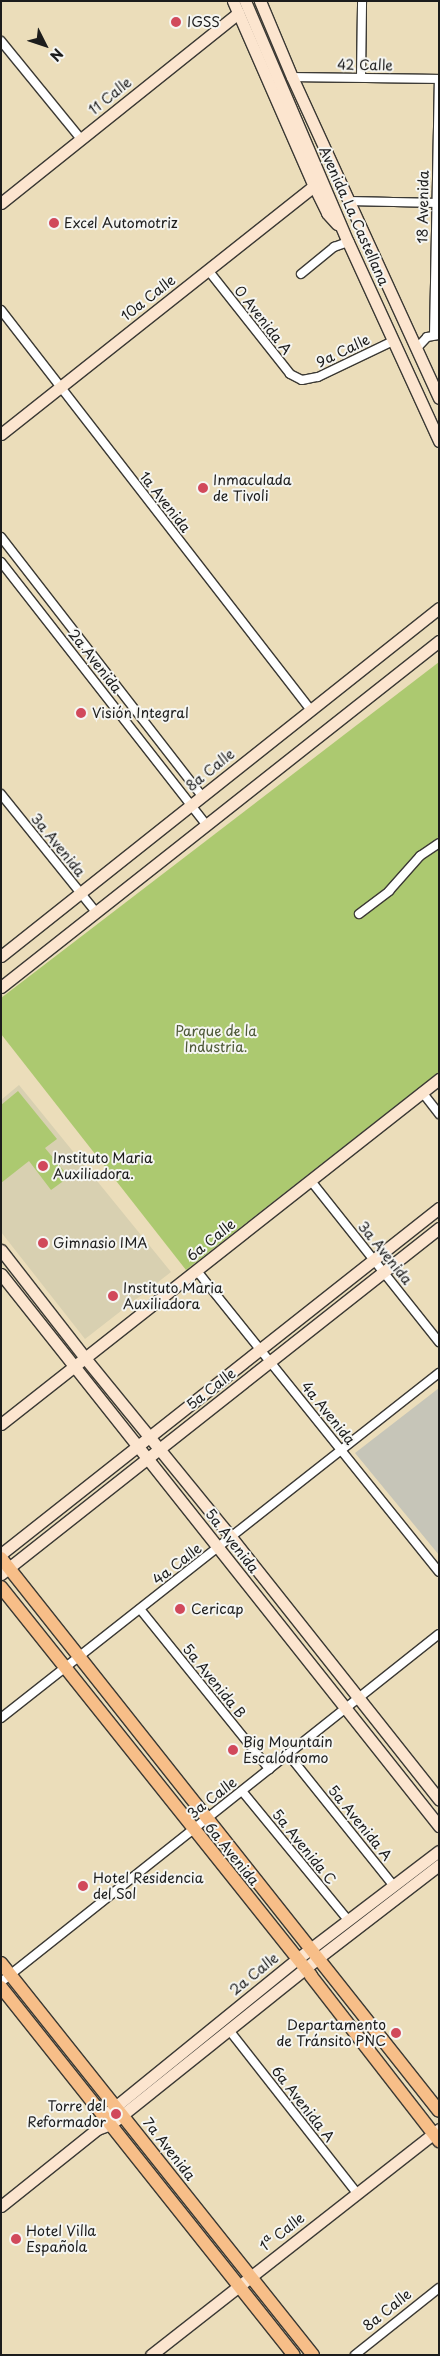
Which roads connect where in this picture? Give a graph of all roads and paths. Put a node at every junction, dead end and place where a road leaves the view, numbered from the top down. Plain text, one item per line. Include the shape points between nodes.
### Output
1 (232, 1) edge
2 (245, 1) edge
3 (260, 1) edge
4 (362, 1) edge
5 (243, 13) junction
6 (1, 41) edge
7 (292, 77) junction
8 (361, 77) junction
9 (439, 79) edge
10 (81, 139) junction
11 (314, 186) junction
12 (348, 201) junction
13 (1, 203) edge
14 (437, 203) edge
15 (346, 237) junction
16 (208, 270) junction
17 (301, 274) dead end
18 (1, 310) edge
19 (437, 335) edge
20 (393, 341) junction
21 (416, 348) junction
22 (410, 378) junction
23 (302, 380) joint
24 (61, 387) junction
25 (439, 398) edge
26 (1, 434) edge
27 (439, 441) edge
28 (1, 537) edge
29 (1, 562) edge
30 (439, 608) edge
31 (439, 641) edge
32 (310, 709) junction
33 (1, 794) edge
34 (202, 796) junction
35 (192, 804) junction
36 (206, 824) junction
37 (439, 843) edge
38 (80, 893) junction
39 (96, 912) junction
40 (359, 914) dead end
41 (1, 956) edge
42 (1, 987) edge
43 (437, 1084) edge
44 (422, 1092) junction
45 (439, 1114) edge
46 (310, 1181) junction
47 (439, 1208) edge
48 (439, 1228) edge
49 (1, 1250) edge
50 (374, 1259) junction
51 (197, 1271) junction
52 (384, 1271) junction
53 (1, 1274) edge
54 (439, 1342) edge
55 (260, 1349) junction
56 (85, 1358) junction
57 (270, 1361) junction
58 (74, 1366) junction
59 (439, 1373) edge
60 (1, 1424) edge
61 (150, 1436) junction
62 (138, 1446) junction
63 (160, 1448) junction
64 (341, 1450) junction
65 (148, 1458) junction
66 (231, 1537) junction
67 (218, 1547) junction
68 (1, 1554) edge
69 (4, 1566) edge
70 (439, 1572) edge
71 (1, 1586) edge
72 (140, 1609) junction
73 (439, 1634) edge
74 (79, 1657) junction
75 (65, 1668) junction
76 (358, 1698) junction
77 (345, 1708) junction
78 (1, 1718) edge
79 (390, 1737) junction
80 (376, 1747) junction
81 (288, 1754) junction
82 (269, 1769) junction
83 (242, 1791) junction
84 (439, 1799) edge
85 (206, 1819) junction
86 (439, 1826) edge
87 (193, 1830) junction
88 (439, 1851) edge
89 (439, 1865) edge
90 (393, 1885) junction
91 (348, 1920) junction
92 (314, 1953) junction
93 (1, 1963) edge
94 (301, 1964) junction
95 (6, 1978) edge
96 (1, 1987) edge
97 (229, 2030) junction
98 (120, 2111) junction
99 (439, 2111) edge
100 (108, 2120) junction
101 (437, 2135) edge
102 (357, 2193) junction
103 (1, 2206) edge
104 (251, 2276) junction
105 (239, 2286) junction
106 (439, 2288) edge
107 (151, 2355) edge
108 (294, 2355) edge
109 (313, 2355) edge
110 (355, 2355) edge

1 - 5 street, Avenida La Castellana
2 - 5 street, Avenida La Castellana
3 - 7 street, Avenida La Castellana
4 - 8 street
5 - 10 street, 11 Calle
5 - 11 street, Avenida La Castellana
5 - 15 street, Avenida La Castellana
6 - 10 street
7 - 8 street, 42 Calle
7 - 12 street, Avenida La Castellana
8 - 9 street, 42 Calle
9 - 14 street, 18 Avenida
10 - 13 street, 11 Calle
11 - 15 street, Avenida La Castellana via 327,213
11 - 16 street, 10a Calle
12 - 14 street
12 - 21 street, Avenida La Castellana
14 - 19 street, 18 Avenida
15 - 17 street
15 - 20 street, Avenida La Castellana
16 - 23 street, 0 Avenida A via 290,374
16 - 24 street, 10a Calle
18 - 24 street, 1a Avenida
19 - 21 street via 421,340
20 - 22 street, Avenida La Castellana
20 - 23 street, 9a Calle via 318,378
21 - 22 street
21 - 25 street, Avenida La Castellana
22 - 27 street, Avenida La Castellana
24 - 26 street, 10a Calle
24 - 32 street, 1a Avenida
28 - 34 street, 2a Avenida
29 - 35 street, 2a Avenida
30 - 32 street, 8a Calle
31 - 36 street
32 - 34 street, 8a Calle
33 - 38 street, 3a Avenida
34 - 35 street, 8a Calle
35 - 36 street, 2a Avenida
35 - 38 street, 8a Calle
36 - 39 street
37 - 40 street via 420,856 389,891
38 - 39 street, 3a Avenida
38 - 41 street, 8a Calle
39 - 42 street
43 - 44 street, 6a Calle
44 - 45 street
44 - 46 street, 6a Calle
46 - 50 street, 3a Avenida
46 - 51 street, 6a Calle
47 - 50 street, 5a Calle
48 - 52 street, 5a Calle
49 - 56 street, 5a Avenida
50 - 52 street, 3a Avenida
50 - 55 street, 5a Calle
51 - 55 street, 4a Avenida
51 - 56 street, 6a Calle
52 - 54 street, 3a Avenida
52 - 57 street, 5a Calle
53 - 58 street, 5a Avenida
55 - 57 street, 4a Avenida
55 - 61 street, 5a Calle
56 - 58 street, 6a Calle
56 - 61 street, 5a Avenida
57 - 63 street, 5a Calle
57 - 64 street, 4a Avenida
58 - 60 street, 6a Calle
58 - 62 street, 5a Avenida
59 - 64 street, 4a Calle
61 - 62 street, 5a Calle
61 - 63 street, 5a Avenida
62 - 65 street, 5a Avenida
62 - 68 street, 5a Calle
63 - 65 street, 5a Calle
63 - 66 street, 5a Avenida
64 - 66 street, 4a Calle
64 - 70 street, 4a Avenida
65 - 67 street, 5a Avenida
65 - 69 street, 5a Calle
66 - 67 street, 4a Calle
66 - 76 street, 5a Avenida
67 - 72 street, 4a Calle
67 - 77 street, 5a Avenida
69 - 74 main road, 6a Avenida
71 - 75 main road, 6a Avenida
72 - 74 street, 4a Calle
72 - 82 street, 5a Avenida B
73 - 76 street, 3a Calle
74 - 75 street, 4a Calle
74 - 85 main road, 6a Avenida
75 - 78 street, 4a Calle
75 - 87 main road, 6a Avenida
76 - 77 street, 3a Calle
76 - 79 street, 5a Avenida
77 - 80 street, 5a Avenida
77 - 81 street, 3a Calle
79 - 80 street
79 - 84 street, 5a Avenida
80 - 86 street, 5a Avenida
81 - 82 street, 3a Calle
81 - 90 street, 5a Avenida A
82 - 83 street, 3a Calle
83 - 85 street, 3a Calle
83 - 91 street, 5a Avenida C
85 - 87 street, 3a Calle
85 - 92 main road, 6a Avenida
87 - 94 main road, 6a Avenida
87 - 95 street, 3a Calle
88 - 90 street, 2a Calle
89 - 92 street, 2a Calle
90 - 91 street, 2a Calle
91 - 92 street, 2a Calle
92 - 94 street, 2a Calle
92 - 99 main road, 6a Avenida
93 - 95 main road, 7a Avenida
94 - 97 street, 2a Calle
94 - 98 street, 2a Calle
94 - 101 main road, 6a Avenida
95 - 98 main road, 7a Avenida
96 - 100 main road
97 - 98 street, 2a Calle
97 - 102 street, 6a Avenida A
98 - 100 street, 2a Calle
98 - 104 main road, 7a Avenida
100 - 103 street, 2a Calle
100 - 105 main road
101 - 102 street, 1ª Calle
102 - 104 street, 1ª Calle
104 - 105 street, 1ª Calle
104 - 109 main road, 7a Avenida
105 - 107 street, 1ª Calle
105 - 108 main road
106 - 110 street, 8a Calle

